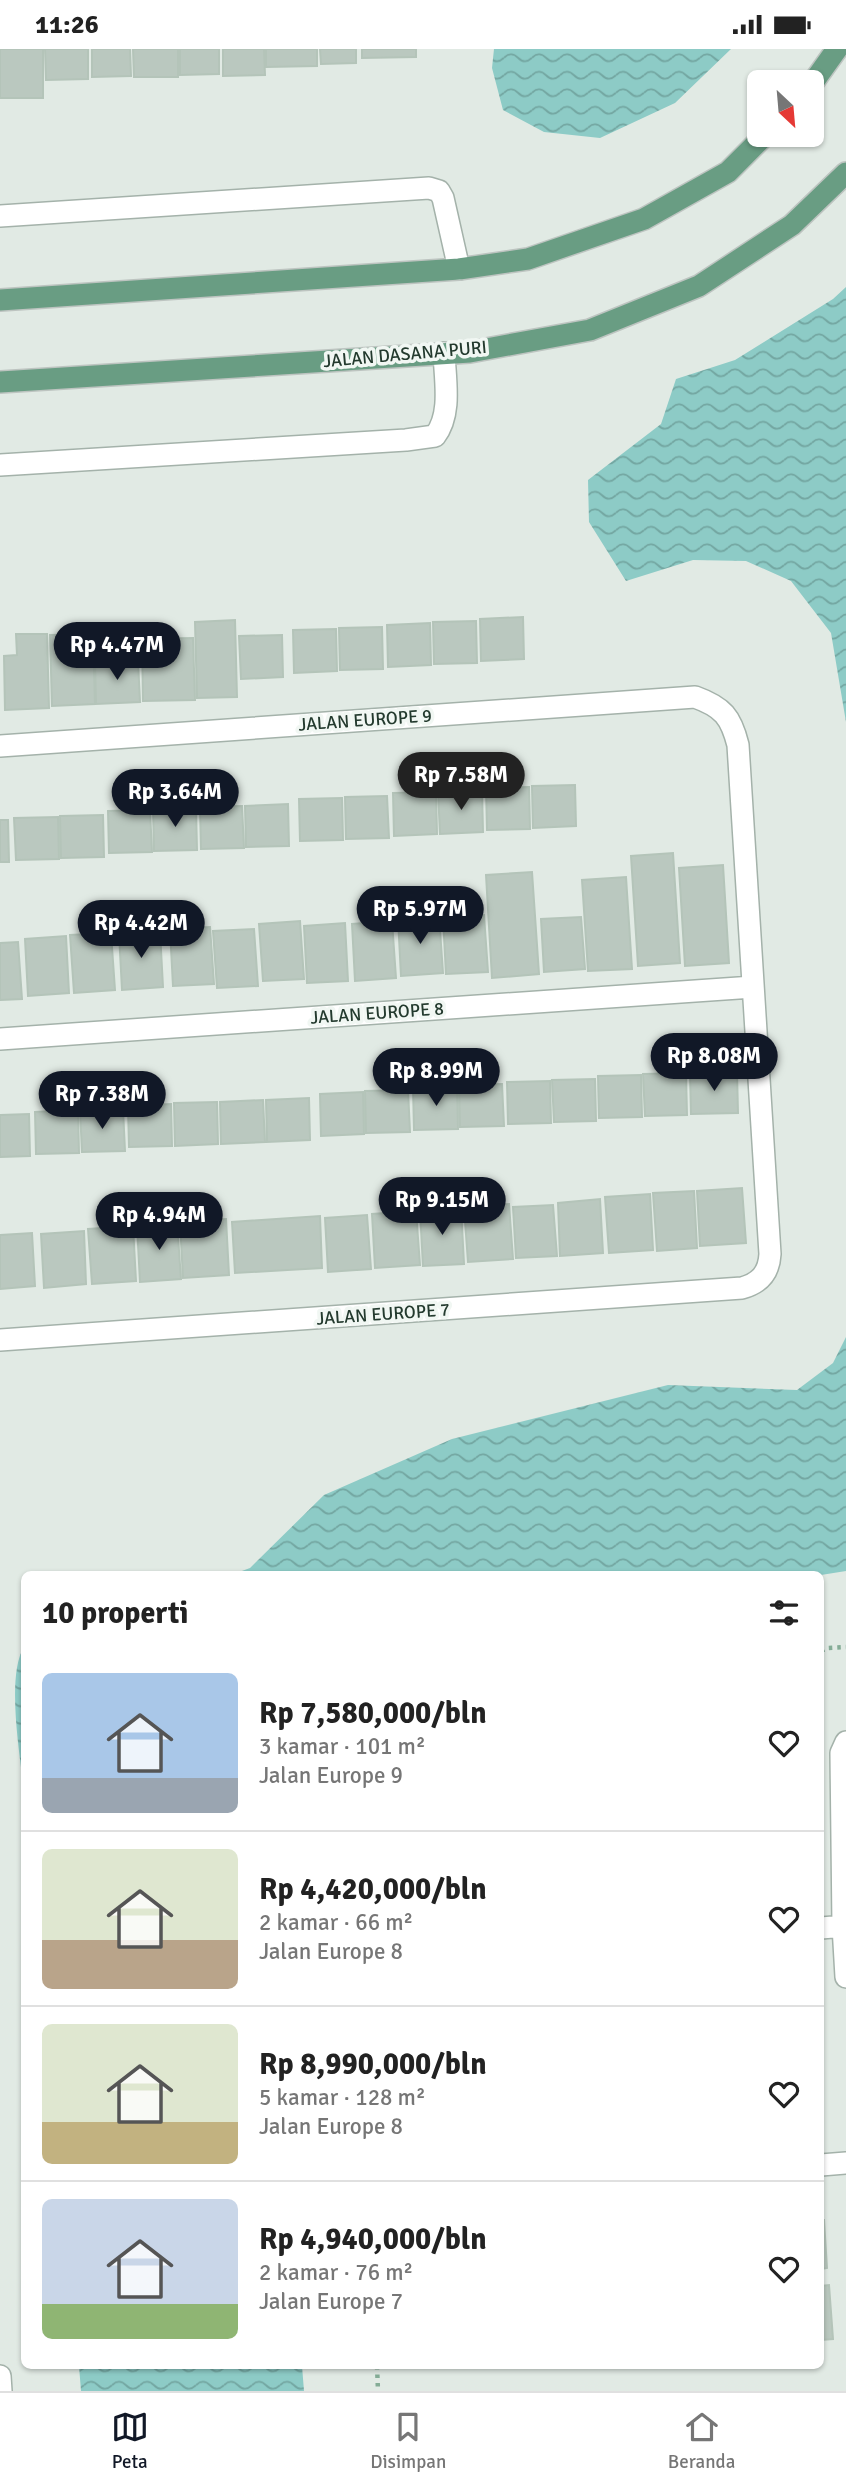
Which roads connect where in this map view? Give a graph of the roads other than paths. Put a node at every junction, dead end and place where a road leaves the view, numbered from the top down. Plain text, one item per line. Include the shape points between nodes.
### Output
1 (837, 49) edge
2 (822, 70) edge
3 (753, 147) edge
4 (846, 173) edge
5 (0, 216) edge
6 (459, 269) junction
7 (0, 300) edge
8 (444, 353) junction
9 (0, 382) edge
10 (0, 465) edge
11 (0, 746) edge
12 (753, 987) junction
13 (0, 1039) edge
14 (0, 1340) edge
15 (846, 1742) edge
16 (844, 1926) edge
17 (824, 1928) edge
18 (846, 1977) edge
19 (846, 2163) edge
20 (824, 2165) edge
21 (0, 2376) edge
22 (1, 2391) edge

1 - 2 main road
3 - 6 main road via 728,172 643,219 528,259
4 - 8 main road, JALAN DASANA PURI via 792,225 699,286 590,330
5 - 6 street via 429,188 443,198
6 - 7 main road
8 - 9 main road, JALAN DASANA PURI
8 - 10 street via 446,414 435,436
11 - 12 street, JALAN EUROPE 9 via 695,697 725,713 738,745
12 - 13 street, JALAN EUROPE 8
12 - 14 street, JALAN EUROPE 7 via 771,1254 769,1267 754,1285
15 - 16 street via 841,1753
16 - 17 street
16 - 18 street
19 - 20 street
21 - 22 street

